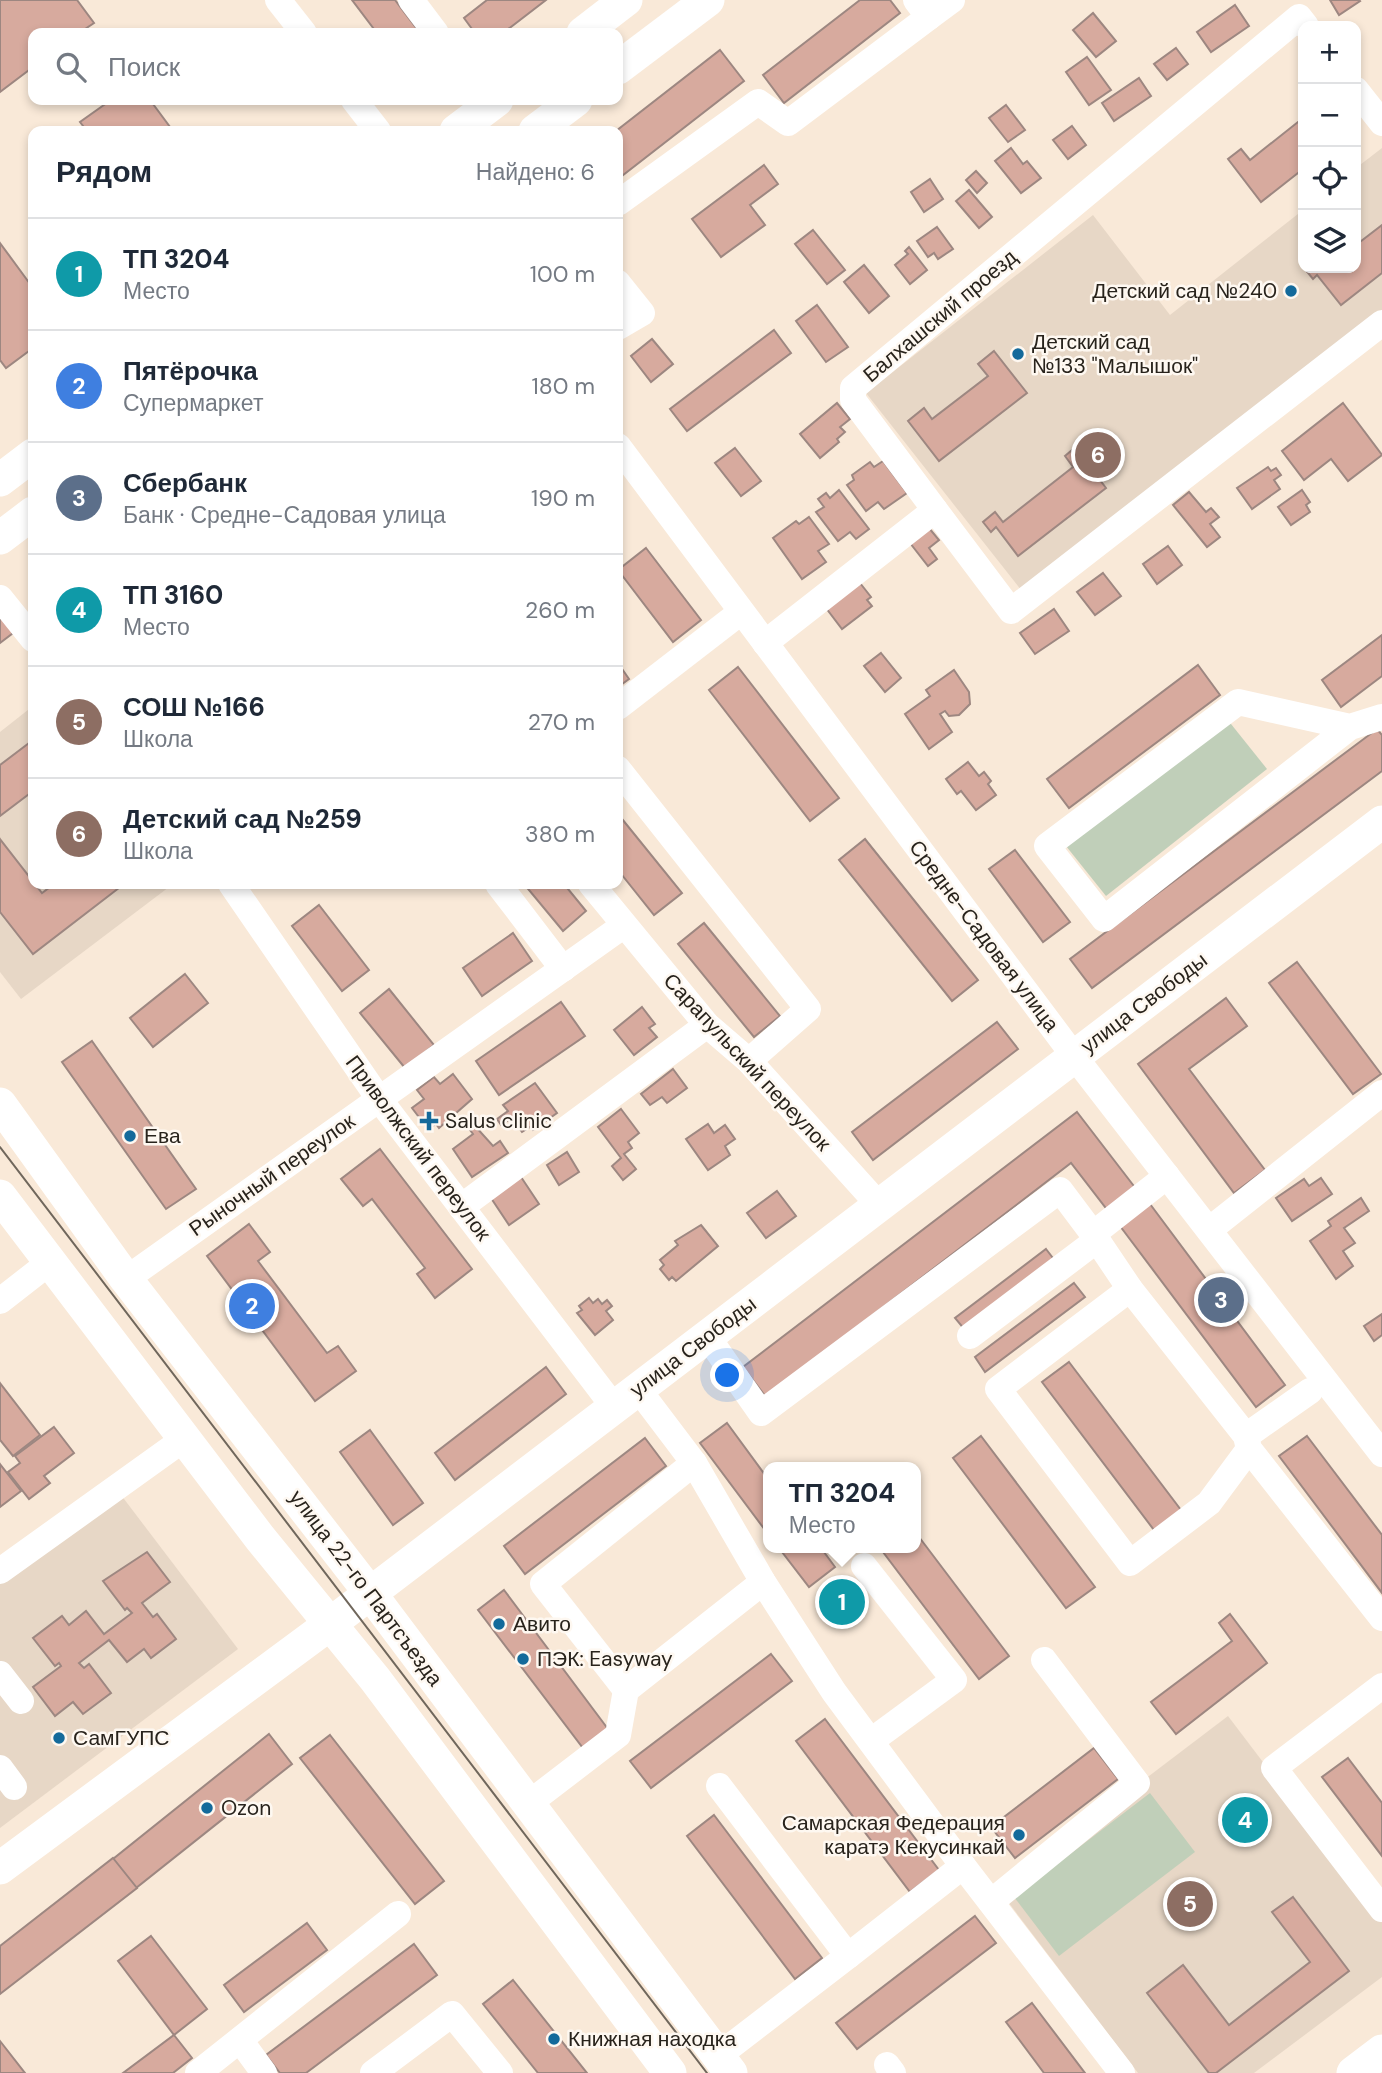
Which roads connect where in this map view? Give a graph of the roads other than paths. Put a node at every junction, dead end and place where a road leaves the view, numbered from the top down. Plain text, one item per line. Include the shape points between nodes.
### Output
1 (278, 0) edge
2 (411, 0) edge
3 (626, 0) edge
4 (708, 0) edge
5 (952, 0) edge
6 (922, 9) edge
7 (1302, 21) edge
8 (300, 28) edge
9 (432, 28) edge
10 (590, 28) edge
11 (623, 64) edge
12 (1361, 96) edge
13 (358, 105) edge
14 (486, 105) edge
15 (569, 105) edge
16 (1382, 123) edge
17 (374, 126) edge
18 (462, 126) edge
19 (542, 126) edge
20 (623, 199) edge
21 (623, 289) edge
22 (1382, 323) edge
23 (623, 324) edge
24 (623, 453) edge
25 (28, 458) edge
26 (0, 480) edge
27 (935, 510) junction
28 (28, 517) edge
29 (0, 538) edge
30 (0, 598) edge
31 (741, 612) junction
32 (28, 633) edge
33 (765, 643) junction
34 (623, 703) edge
35 (1382, 717) edge
36 (1350, 727) junction
37 (623, 775) edge
38 (1382, 822) edge
39 (234, 889) edge
40 (502, 889) edge
41 (595, 889) edge
42 (623, 926) junction
43 (563, 968) junction
44 (707, 1025) junction
45 (1074, 1056) junction
46 (748, 1060) junction
47 (1382, 1093) edge
48 (379, 1099) junction
49 (0, 1104) edge
50 (1167, 1176) junction
51 (0, 1196) edge
52 (879, 1205) junction
53 (461, 1207) junction
54 (1209, 1230) junction
55 (1095, 1237) junction
56 (50, 1262) junction
57 (126, 1279) junction
58 (1130, 1289) junction
59 (0, 1301) edge
60 (707, 1336) junction
61 (970, 1336) dead end
62 (1310, 1391) dead end
63 (626, 1398) junction
64 (184, 1439) junction
65 (1248, 1443) junction
66 (1379, 1444) edge
67 (694, 1463) junction
68 (864, 1566) dead end
69 (0, 1572) edge
70 (763, 1582) junction
71 (370, 1592) junction
72 (1382, 1618) edge
73 (330, 1624) junction
74 (1044, 1660) dead end
75 (0, 1674) edge
76 (1382, 1686) edge
77 (626, 1690) junction
78 (21, 1701) dead end
79 (871, 1741) junction
80 (719, 1786) dead end
81 (528, 1804) junction
82 (962, 1866) junction
83 (0, 1868) edge
84 (991, 1902) junction
85 (1382, 1909) edge
86 (398, 1914) dead end
87 (848, 1956) junction
88 (240, 2040) junction
89 (1382, 2051) edge
90 (725, 2065) edge
91 (198, 2073) edge
92 (264, 2073) edge
93 (373, 2073) edge
94 (500, 2073) edge
95 (670, 2073) edge
96 (1122, 2073) edge
97 (1353, 2073) edge

1 - 8 street
2 - 9 street
3 - 10 main road
4 - 11 main road
5 - 6 street
6 - 20 street via 788,123 758,102
7 - 27 street, Балхашский проезд via 1299,18 853,388 853,400
12 - 16 street
13 - 17 street
14 - 18 main road
15 - 19 main road
21 - 23 street via 642,313
22 - 27 street via 1011,611
24 - 31 street, Средне-Садовая улица
25 - 26 main road
27 - 33 street
28 - 29 main road
30 - 32 street
31 - 33 street, Средне-Садовая улица
31 - 34 street
33 - 45 street, Средне-Садовая улица
35 - 36 street
36 - 36 street via 1238,702 1047,846 1104,919
37 - 46 street via 808,1009
38 - 45 main road, улица Свободы
39 - 48 street, Приволжский переулок
40 - 43 street
41 - 42 street, Сарапульский переулок
42 - 43 street, Рыночный переулок
42 - 44 street, Сарапульский переулок
43 - 48 street, Рыночный переулок
44 - 46 street, Сарапульский переулок
44 - 53 street
45 - 50 street, Средне-Садовая улица
45 - 52 main road, улица Свободы
46 - 52 street, Сарапульский переулок
47 - 54 street
48 - 53 street, Приволжский переулок
48 - 57 street, Рыночный переулок
49 - 57 main road, улица 22-го Партсъезда
50 - 54 street, Средне-Садовая улица
50 - 55 street
51 - 56 main road
52 - 60 main road, улица Свободы
53 - 63 street, Приволжский переулок
54 - 66 street, Средне-Садовая улица
55 - 58 street
55 - 60 street via 1060,1190 761,1413
55 - 61 street
56 - 59 street
56 - 64 main road
57 - 71 main road, улица 22-го Партсъезда
58 - 65 street
58 - 65 street via 998,1389 1130,1563 1209,1503
60 - 63 main road, улица Свободы
62 - 65 street
63 - 67 street, Приволжский переулок
63 - 71 main road, улица Свободы
64 - 69 street
64 - 73 main road
65 - 72 street
67 - 70 street, Приволжский переулок
67 - 77 street via 543,1584
68 - 79 street via 954,1680
70 - 77 street
70 - 79 street, Приволжский переулок
71 - 73 main road, улица Свободы
71 - 81 main road, улица 22-го Партсъезда
73 - 83 main road, улица Свободы
73 - 95 main road
74 - 84 street via 1137,1783
75 - 78 street
76 - 85 street via 1275,1768
77 - 81 street via 618,1735
79 - 82 street, Приволжский переулок
80 - 87 street
81 - 90 main road, улица 22-го Партсъезда
82 - 84 street, Приволжский переулок
82 - 87 street
84 - 96 street, Приволжский переулок
86 - 88 street
87 - 90 street
88 - 91 street
88 - 92 street
89 - 97 main road
93 - 94 street via 453,2014

